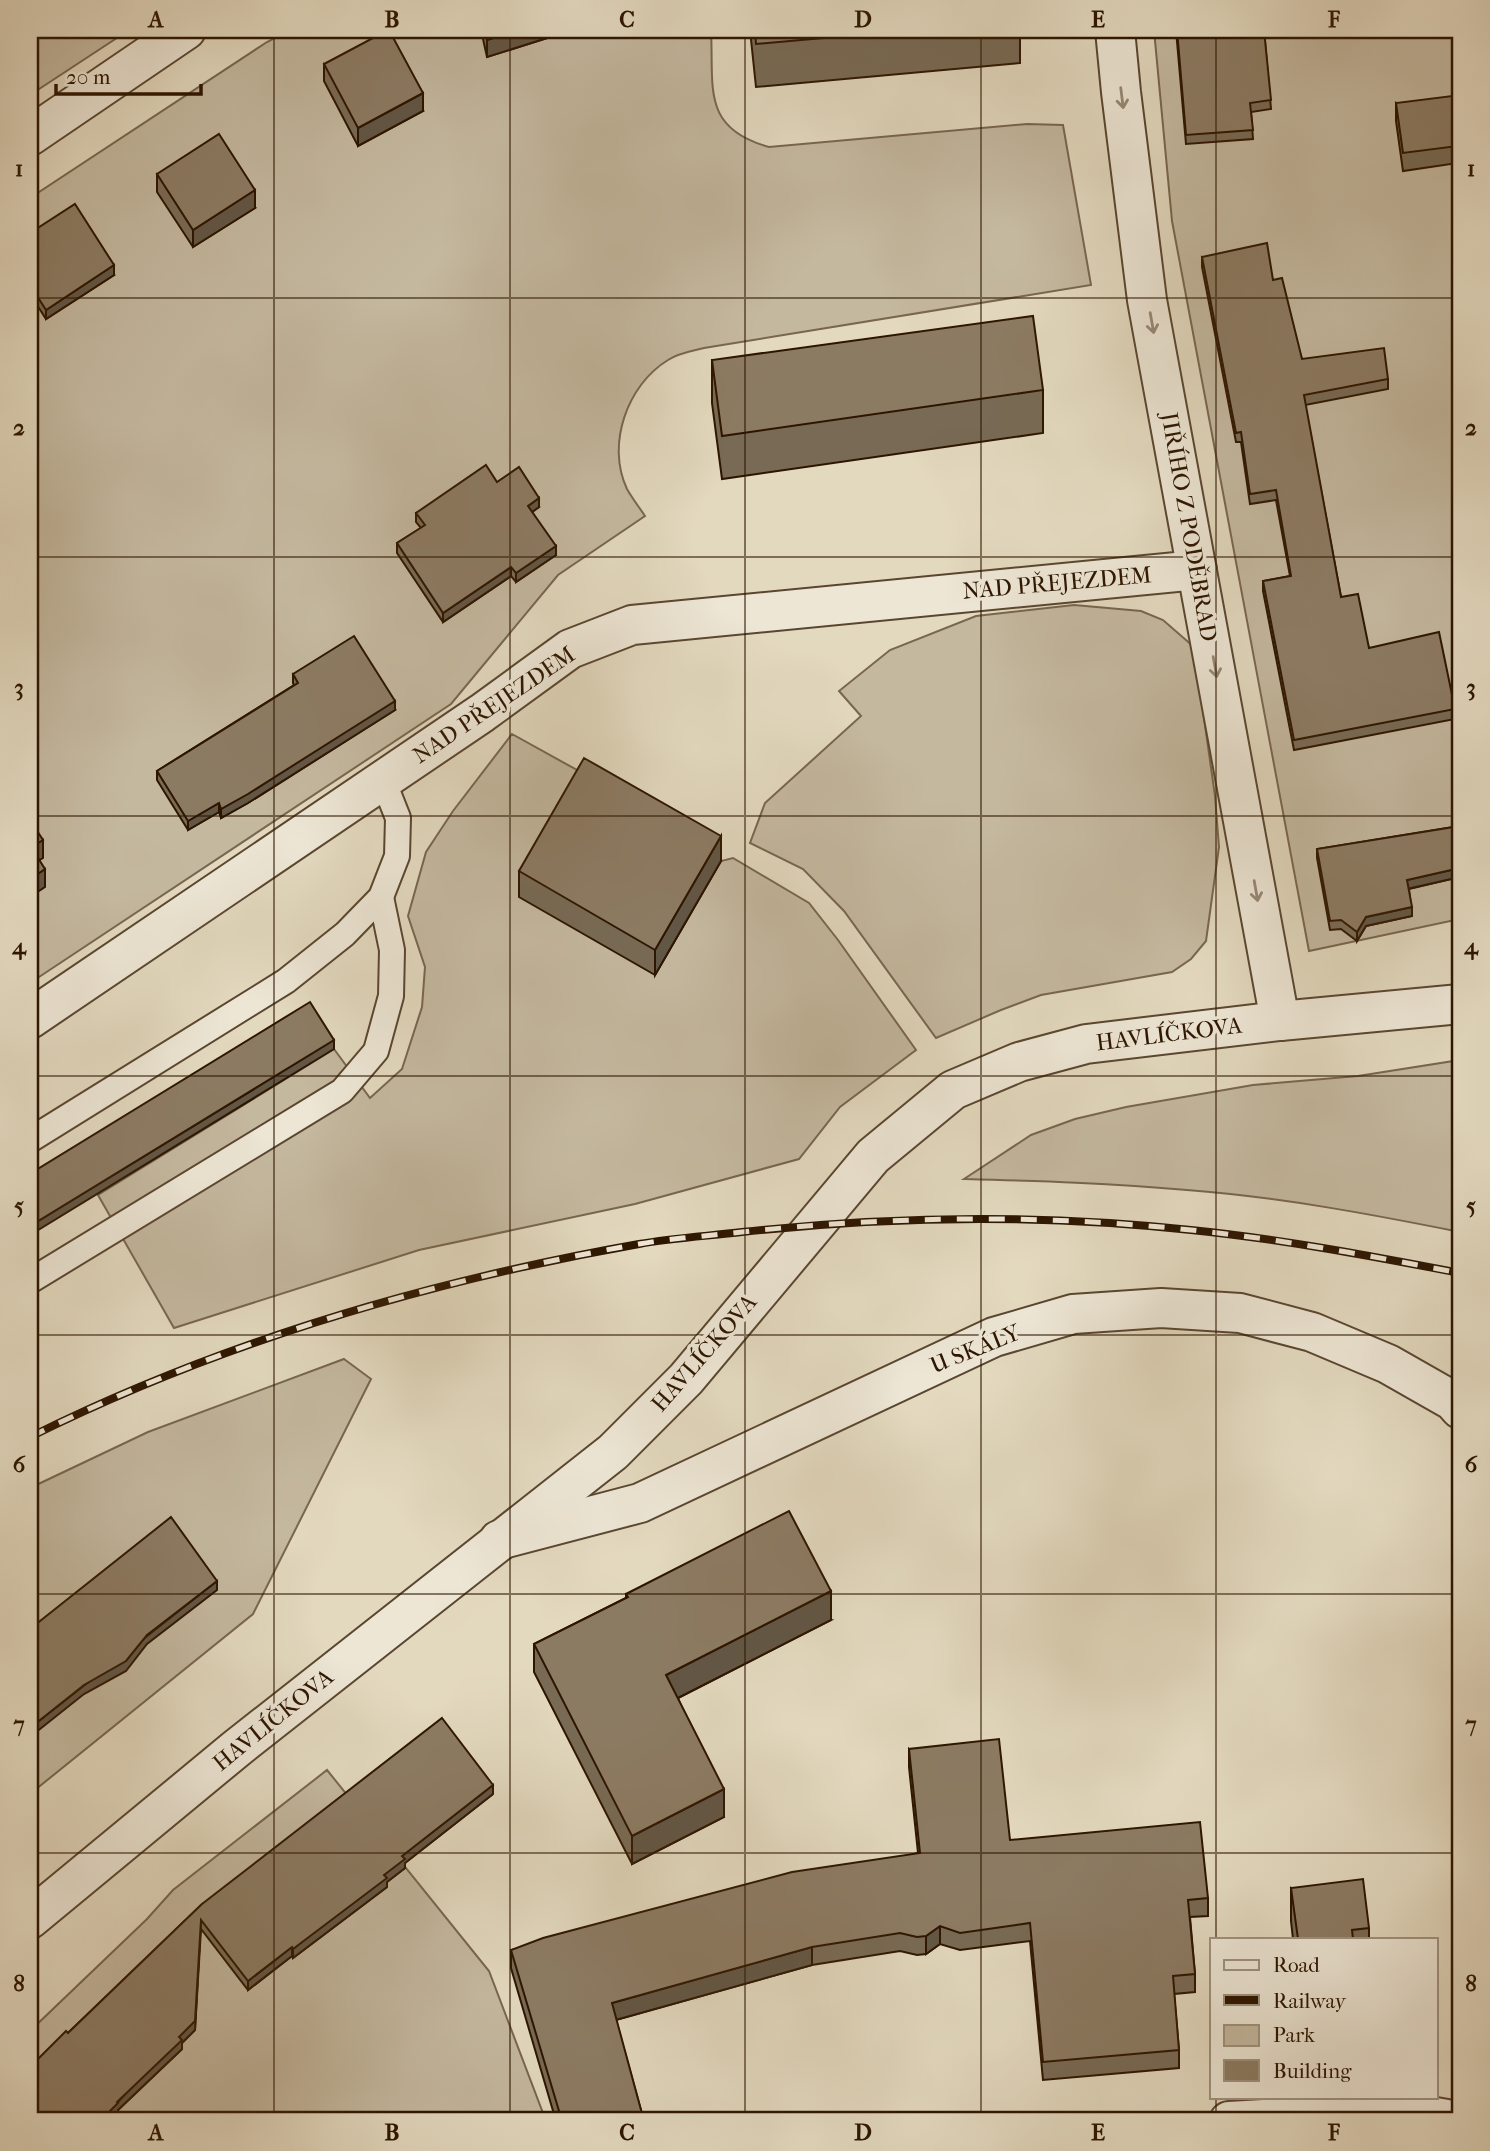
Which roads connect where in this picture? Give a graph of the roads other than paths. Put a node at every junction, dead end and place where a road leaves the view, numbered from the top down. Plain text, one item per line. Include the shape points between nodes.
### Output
1 (186, 30) edge
2 (1115, 30) edge
3 (30, 136) edge
4 (1197, 570) junction
5 (383, 780) junction
6 (381, 897) junction
7 (1460, 1004) edge
8 (30, 1019) edge
9 (1280, 1021) junction
10 (32, 1133) edge
11 (30, 1281) edge
12 (1460, 1409) edge
13 (499, 1540) junction
14 (30, 1919) edge
15 (1229, 2121) edge
16 (1458, 2121) edge

1 - 3 street
2 -> 4 street, JIŘÍHO Z PODĚBRAD via 1147,300
4 - 5 street, NAD PŘEJEZDEM via 632,625 570,649
4 -> 9 street, JIŘÍHO Z PODĚBRAD
5 - 6 lane via 398,818 397,856
5 - 8 street, NAD PŘEJEZDEM
6 - 10 lane via 345,934 286,981
6 - 11 lane via 392,950 391,996 376,1051 342,1091
7 - 9 street, HAVLÍČKOVA
9 - 13 street, HAVLÍČKOVA via 1087,1044 1019,1062 953,1090 873,1156 686,1379 613,1452
12 - 13 street, U SKÁLY via 1388,1364 1312,1332 1240,1313 1161,1308 1073,1314 994,1337 640,1503
13 - 14 street, HAVLÍČKOVA
15 - 16 street via 1401,2110

